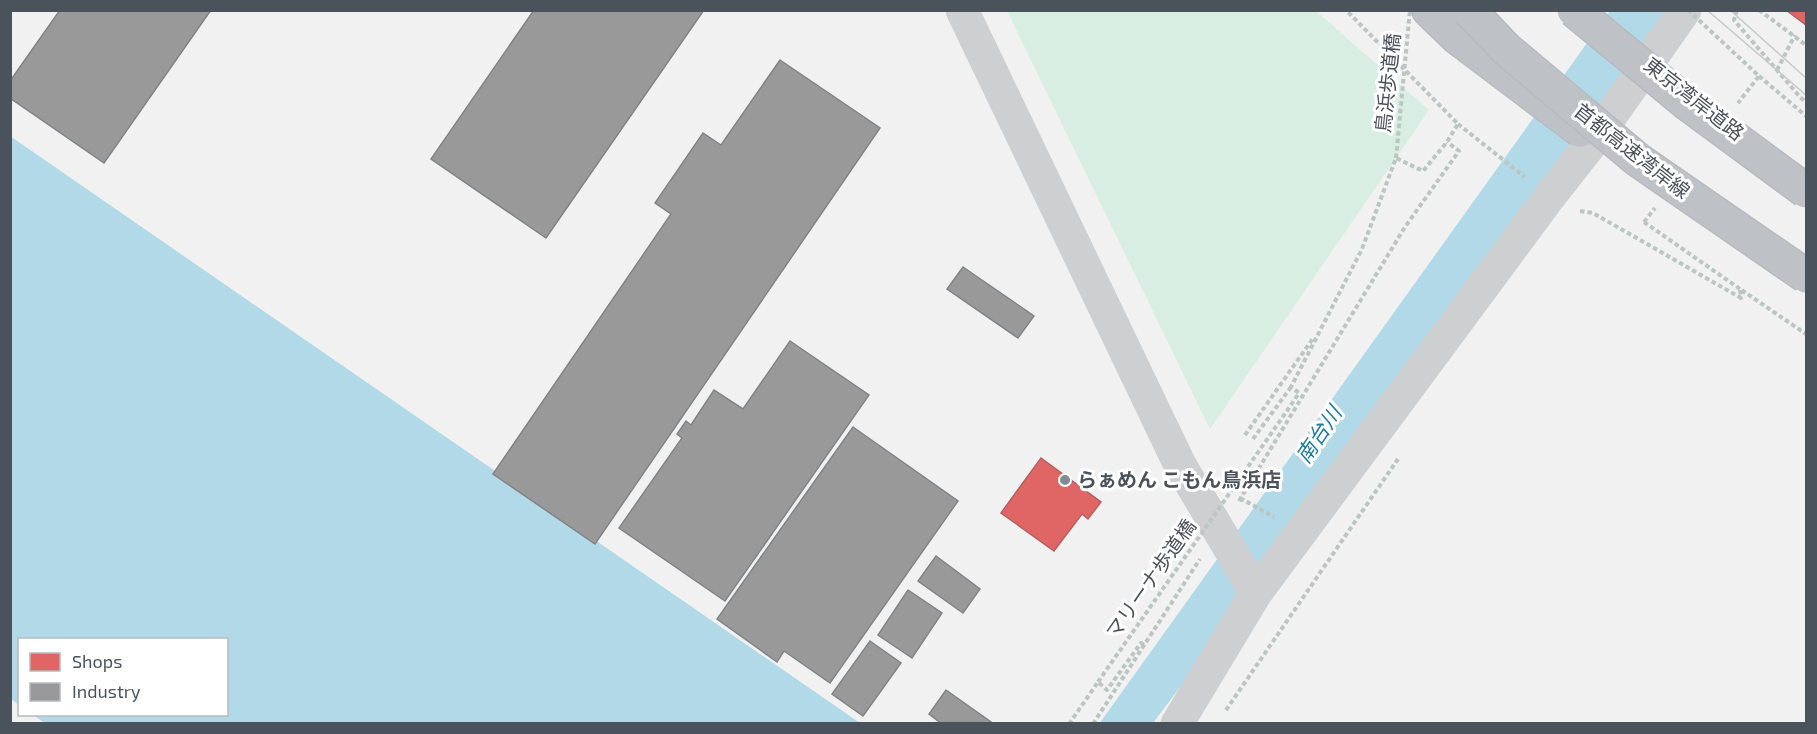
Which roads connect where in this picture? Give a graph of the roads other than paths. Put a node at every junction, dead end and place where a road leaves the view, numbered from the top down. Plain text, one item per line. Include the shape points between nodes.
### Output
1 (962, 10) edge
2 (1429, 10) edge
3 (1469, 10) edge
4 (1574, 10) edge
5 (1586, 10) edge
6 (1685, 10) edge
7 (1648, 63) junction
8 (1594, 140) junction
9 (1806, 183) edge
10 (1806, 191) edge
11 (1806, 276) edge
12 (1806, 286) edge
13 (1256, 593) junction
14 (1177, 723) edge

1 - 13 street via 1180,465
2 - 8 highway via 1458,38
3 - 11 highway, 首都高速湾岸線, bridge via 1506,49 1638,160
4 - 10 highway, bridge via 1688,104
5 - 7 highway, 東京湾岸道路
6 - 7 street
7 - 8 street
7 - 9 highway, 東京湾岸道路
8 - 12 highway
8 - 13 street
13 - 14 street

